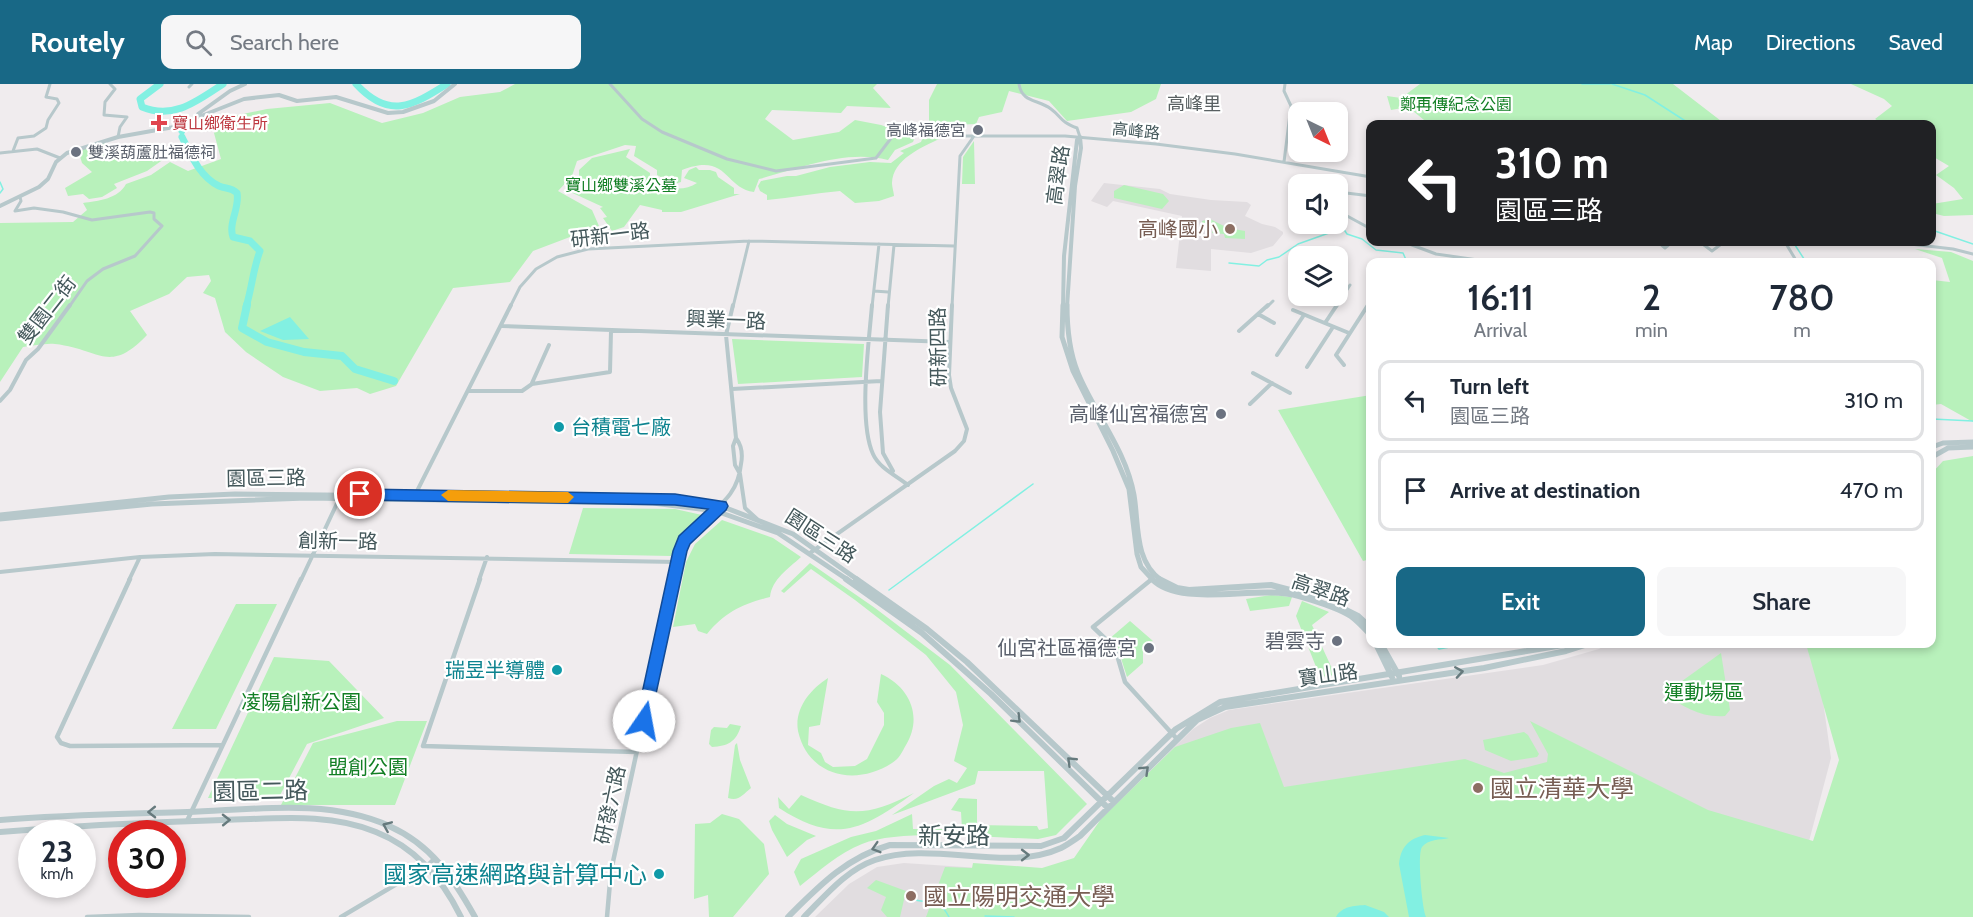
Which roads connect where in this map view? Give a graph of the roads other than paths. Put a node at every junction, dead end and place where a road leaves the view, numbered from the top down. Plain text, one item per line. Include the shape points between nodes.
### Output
1 (50, 84) edge
2 (110, 84) edge
3 (245, 84) edge
4 (455, 84) edge
5 (610, 84) edge
6 (1019, 84) edge
7 (1285, 84) edge
8 (186, 122) junction
9 (974, 136) junction
10 (118, 137) junction
11 (1080, 137) junction
12 (13, 151) junction
13 (0, 153) edge
14 (60, 158) junction
15 (1284, 162) junction
16 (1366, 176) edge
17 (1348, 193) edge
18 (1366, 196) edge
19 (20, 197) junction
20 (0, 206) edge
21 (1348, 217) edge
22 (1366, 227) edge
23 (749, 241) junction
24 (879, 244) junction
25 (894, 245) junction
26 (954, 246) junction
27 (1415, 246) edge
28 (1703, 246) edge
29 (1719, 246) edge
30 (1936, 246) edge
31 (1973, 254) edge
32 (1464, 258) edge
33 (1350, 285) dead end
34 (874, 291) junction
35 (888, 292) junction
36 (1273, 301) dead end
37 (1366, 308) edge
38 (1293, 310) dead end
39 (1258, 314) junction
40 (1304, 315) junction
41 (1274, 323) dead end
42 (1325, 323) junction
43 (502, 326) junction
44 (1333, 327) junction
45 (611, 331) junction
46 (1239, 331) dead end
47 (1349, 333) junction
48 (726, 335) junction
49 (870, 340) junction
50 (884, 341) junction
51 (950, 342) junction
52 (549, 345) dead end
53 (1277, 356) dead end
54 (1344, 366) dead end
55 (1307, 367) dead end
56 (1253, 373) dead end
57 (881, 381) junction
58 (867, 382) junction
59 (1272, 383) junction
60 (532, 384) junction
61 (732, 389) junction
62 (468, 391) junction
63 (1290, 393) dead end
64 (0, 401) edge
65 (1250, 404) dead end
66 (736, 438) junction
67 (1973, 442) edge
68 (1936, 446) edge
69 (1973, 447) edge
70 (1936, 455) edge
71 (740, 474) junction
72 (895, 474) junction
73 (908, 485) junction
74 (340, 496) junction
75 (414, 497) junction
76 (719, 508) junction
77 (0, 514) edge
78 (0, 519) edge
79 (757, 519) junction
80 (812, 551) junction
81 (313, 555) junction
82 (140, 557) junction
83 (487, 557) junction
84 (677, 562) junction
85 (0, 572) edge
86 (1153, 578) junction
87 (1366, 625) edge
88 (1378, 648) edge
89 (1383, 648) edge
90 (1560, 648) edge
91 (1561, 648) edge
92 (1398, 673) junction
93 (1390, 675) junction
94 (1401, 681) junction
95 (1394, 682) junction
96 (1171, 733) junction
97 (1177, 739) junction
98 (222, 745) junction
99 (637, 752) junction
100 (1107, 795) junction
101 (1113, 801) junction
102 (1104, 805) junction
103 (191, 812) junction
104 (0, 820) edge
105 (187, 821) junction
106 (0, 832) edge
107 (437, 856) junction
108 (427, 866) junction
109 (87, 917) edge
110 (249, 917) edge
111 (341, 917) edge
112 (461, 917) edge
113 (475, 917) edge
114 (607, 917) edge
115 (788, 917) edge
116 (804, 917) edge

1 - 12 street via 46,97 59,103 46,128 34,136 18,138
2 - 10 street via 115,89 105,102 104,115 127,117
3 - 8 street
4 - 8 street via 434,101 404,112 388,113 336,97 297,101 279,95 244,99
5 - 9 street, 高峰路 via 642,119 662,132 727,159 776,171 876,158 898,129
6 - 11 street via 1025,98 1050,108 1062,123 1077,128
7 - 15 street via 1284,91 1292,106
8 - 10 street
9 - 11 street, 高峰路
9 - 26 street, 研新四路 via 960,156
10 - 14 street
11 - 15 street, 高峰路
11 - 86 street, 高翠路 via 1064,256 1062,337 1073,371 1129,489 1137,554 1141,567
12 - 13 street
12 - 14 street via 37,149
14 - 19 street via 45,181
15 - 16 street, 高峰路
17 - 18 street
19 - 20 street
19 - 64 street, 雙園二街 via 15,211 34,208 92,220 150,212 162,226 135,256 103,269 87,281 26,360
21 - 22 street
23 - 24 street, 研新一路
23 - 43 street, 研新一路 via 588,249 557,257 527,278
23 - 48 street
24 - 25 street, 研新一路
24 - 34 street
25 - 26 street, 研新一路
25 - 35 street
26 - 51 street, 研新四路
27 - 32 street
28 - 29 street via 1712,251
30 - 31 street
33 - 42 street
34 - 35 street
34 - 49 street
35 - 50 street
36 - 39 street
37 - 47 street
38 - 40 street
39 - 41 street
39 - 46 street
40 - 42 street
40 - 53 street
42 - 44 street
43 - 45 street, 興業一路
43 - 62 street, 研新一路
44 - 47 street
44 - 55 street
45 - 48 street, 興業一路
45 - 60 street via 610,372
47 - 54 street via 1336,355
48 - 49 street, 興業一路
48 - 61 street
49 - 50 street, 興業一路
49 - 58 street
50 - 51 street, 興業一路
50 - 57 street
51 - 73 street, 研新四路 via 951,388 967,429 964,441
52 - 60 street
56 - 59 street
57 - 58 street
57 - 72 street via 883,453
58 - 61 street
58 - 72 street via 868,443 879,462
59 - 63 street
59 - 65 street
60 - 62 street via 522,391
61 - 66 street
62 - 75 street, 研新一路
66 - 71 street via 735,465
66 - 71 street via 742,451
67 - 68 street
69 - 70 street via 1948,448
71 - 76 street, 研發六路 via 735,494
71 - 79 street via 745,508
72 - 73 street
73 - 80 street, 研新四路
74 - 75 street, 園區三路
74 - 77 street, 園區三路 via 169,497
74 - 78 street, 園區三路 via 152,504
74 - 81 street
75 - 76 street, 園區三路
76 - 79 street, 園區三路
76 - 80 street, 園區三路
76 - 84 street, 研發六路 via 684,540
79 - 80 street, 園區三路 via 783,528
100 -> 80 street, 園區三路 via 967,662 927,629
80 -> 102 street, 園區三路 via 958,663
81 - 82 street, 創新一路
81 - 83 street, 創新一路
81 - 98 street
82 - 85 street, 創新一路
82 - 98 street via 57,737 70,746
83 - 84 street, 創新一路
83 - 99 street via 423,746
84 - 99 street, 研發六路
86 - 87 street, 高翠路 via 1165,588 1186,595 1247,591 1298,595 1340,610
86 - 96 street via 1093,627 1115,648 1125,682
88 - 93 street
89 - 92 street
90 - 92 street, 寶山路
94 -> 91 street, 寶山路
92 - 93 street, 寶山路
92 - 94 street
93 - 95 street
93 - 96 street, 寶山路 via 1220,702 1197,713
94 - 95 street, 寶山路
95 - 97 street, 寶山路 via 1225,707 1197,720
96 - 97 street
96 - 100 street, 寶山路
101 -> 97 street, 寶山路
98 - 103 street
99 - 114 street, 研發六路 via 611,871
100 - 101 street, 園區三路
100 - 102 street, 寶山路
101 - 102 street, 寶山路
102 -> 115 street, 新安路 via 1074,830 1041,846 890,845 864,852 839,868
116 -> 102 street, 新安路 via 854,870 874,860 913,854 1053,853 1071,844
103 -> 104 street, 園區二路
103 - 105 street
107 -> 103 street, 園區二路 via 399,831 343,812 297,808
105 - 106 street, 園區二路
105 -> 108 street, 園區二路 via 338,821 400,844
107 - 108 street
107 - 113 street, 園區二路
108 - 111 street
108 - 112 street, 園區二路 via 448,891
109 - 110 street

